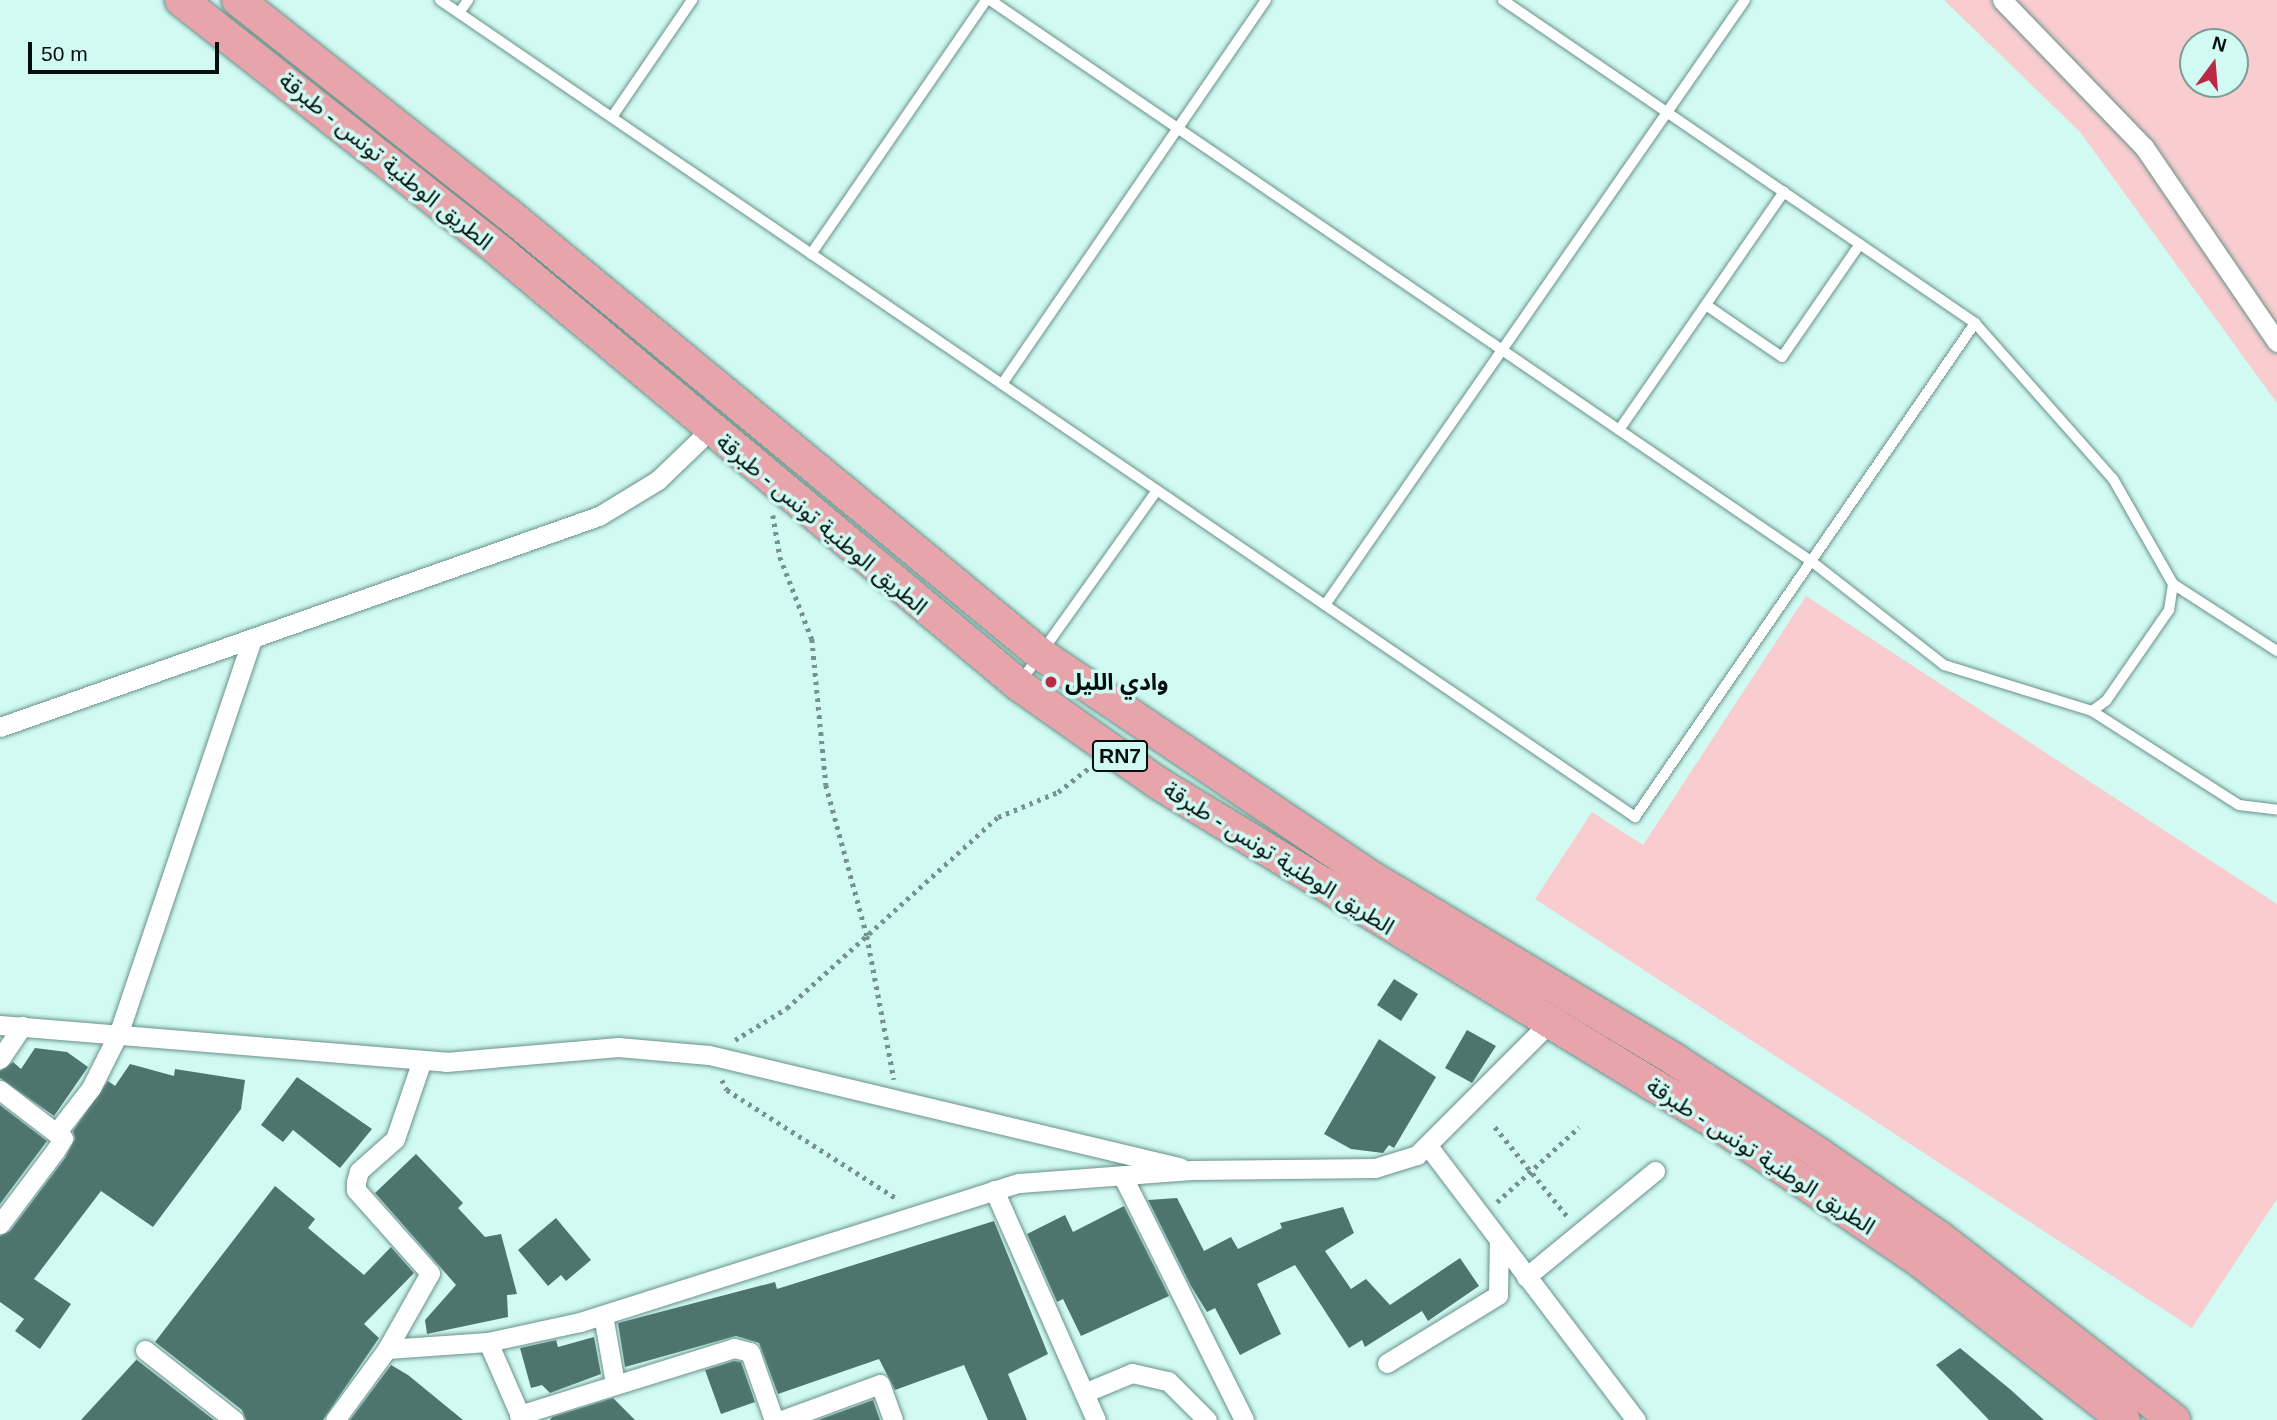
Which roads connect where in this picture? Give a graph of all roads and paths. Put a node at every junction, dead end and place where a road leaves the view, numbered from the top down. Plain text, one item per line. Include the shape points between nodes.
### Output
1 (182, 0) edge
2 (239, 0) edge
3 (440, 0) edge
4 (468, 0) edge
5 (692, 0) edge
6 (988, 0) edge
7 (1266, 0) edge
8 (1503, 0) edge
9 (1745, 0) edge
10 (2002, 0) edge
11 (460, 13) junction
12 (217, 26) junction
13 (1666, 112) junction
14 (612, 117) junction
15 (1177, 128) junction
16 (1784, 192) junction
17 (1860, 244) junction
18 (811, 254) junction
19 (1706, 305) junction
20 (1975, 323) junction
21 (2277, 341) edge
22 (1502, 350) junction
23 (1002, 384) junction
24 (1619, 430) junction
25 (709, 431) junction
26 (778, 488) junction
27 (1157, 490) junction
28 (1811, 561) junction
29 (2173, 584) junction
30 (1325, 605) junction
31 (252, 638) junction
32 (2277, 651) edge
33 (1039, 653) junction
34 (1019, 685) junction
35 (2092, 711) junction
36 (0, 727) edge
37 (1111, 750) junction
38 (2277, 810) edge
39 (867, 936) junction
40 (1548, 1024) junction
41 (0, 1025) edge
42 (22, 1026) junction
43 (119, 1032) junction
44 (709, 1055) junction
45 (0, 1059) edge
46 (422, 1060) junction
47 (0, 1090) edge
48 (898, 1101) junction
49 (1496, 1127) dead end
50 (1579, 1127) dead end
51 (56, 1133) junction
52 (1428, 1146) junction
53 (1192, 1170) junction
54 (1532, 1170) junction
55 (1655, 1171) dead end
56 (1124, 1179) junction
57 (994, 1190) junction
58 (923, 1216) junction
59 (1481, 1216) junction
60 (1572, 1223) dead end
61 (0, 1224) edge
62 (1499, 1240) junction
63 (1526, 1278) junction
64 (603, 1315) junction
65 (488, 1342) junction
66 (387, 1349) junction
67 (145, 1350) dead end
68 (1387, 1363) dead end
69 (615, 1383) junction
70 (1084, 1394) junction
71 (520, 1418) edge
72 (234, 1420) edge
73 (335, 1420) edge
74 (774, 1420) edge
75 (782, 1420) edge
76 (893, 1420) edge
77 (1096, 1420) edge
78 (1207, 1420) edge
79 (1244, 1420) edge
80 (1636, 1420) edge
81 (2124, 1420) edge
82 (2174, 1420) edge

1 - 12 main road, الطريق الوطنية تونس - طبرقة / RN7
2 - 12 main road
2 - 33 main road, الطريق الوطنية تونس - طبرقة / RN7 via 507,212
3 - 11 lane
4 - 11 lane
5 - 14 lane
6 - 15 lane
6 - 18 lane
7 - 15 lane
8 - 13 lane
9 - 13 lane
10 - 21 street via 2144,147
11 - 14 lane
12 - 25 main road, الطريق الوطنية تونس - طبرقة / RN7 via 502,253
13 - 16 lane
13 - 22 lane
14 - 18 lane
15 - 22 lane
15 - 23 lane
16 - 17 lane
16 - 19 lane
17 - 19 lane via 1782,357
17 - 20 lane
18 - 23 lane
19 - 24 lane
20 - 28 lane
20 - 29 lane via 2113,479
22 - 24 lane
22 - 30 lane
23 - 27 lane
24 - 28 lane
25 - 26 main road, الطريق الوطنية تونس - طبرقة / RN7
25 - 31 street via 658,480 599,516
26 - 34 main road, الطريق الوطنية تونس - طبرقة / RN7
26 - 39 path via 773,513 780,557 812,639 826,785
27 - 30 lane
27 - 33 lane
28 - 30 lane via 1635,817
28 - 35 lane via 1944,665
29 - 32 lane
29 - 35 lane via 2169,610 2106,701
31 - 36 street
31 - 43 street
33 - 34 lane
33 - 82 main road, الطريق الوطنية تونس - طبرقة / RN7 via 1376,880 1663,1052 1819,1154 1939,1237
34 - 37 main road, الطريق الوطنية تونس - طبرقة / RN7
35 - 38 lane via 2239,805
37 - 39 path via 1058,792 998,817
37 - 40 main road, الطريق الوطنية تونس - طبرقة / RN7
39 - 44 path via 787,1008
39 - 48 path
40 - 52 street
40 - 81 main road, الطريق الوطنية تونس - طبرقة / RN7 via 1719,1125 1921,1262
41 - 42 street
42 - 43 street
42 - 45 street
43 - 46 street
43 - 51 street via 91,1088
44 - 46 street via 618,1046
44 - 48 street
44 - 58 path via 727,1090
46 - 66 street via 395,1139 359,1171 356,1182 356,1190 430,1273
47 - 51 street
48 - 53 street
49 - 54 path
50 - 54 path
51 - 61 street via 63,1138 59,1145
52 - 53 street via 1375,1168
52 - 59 street
53 - 56 street
54 - 59 path
54 - 60 path
55 - 63 street
56 - 57 street via 1019,1183
56 - 79 street
57 - 58 street
57 - 70 street
58 - 64 street
59 - 62 street
62 - 63 street
62 - 68 street via 1498,1295
63 - 80 street
64 - 65 street
64 - 69 street
65 - 66 street
65 - 71 street
66 - 73 street
67 - 72 street
69 - 71 street
69 - 74 street via 744,1349 750,1352
70 - 77 street
70 - 78 street via 1132,1373 1168,1381
75 - 76 street via 880,1384

